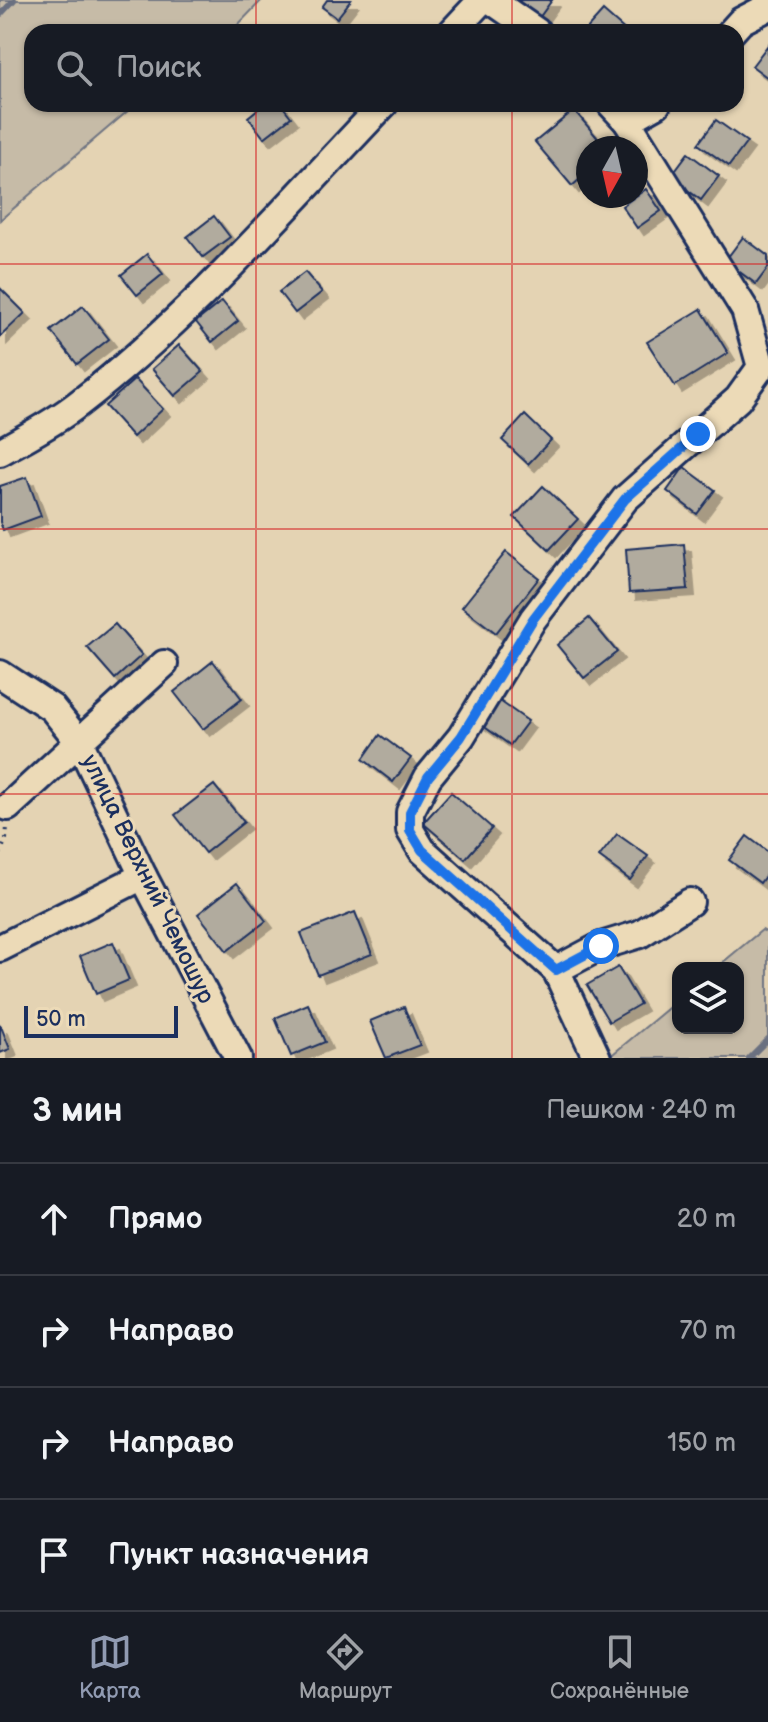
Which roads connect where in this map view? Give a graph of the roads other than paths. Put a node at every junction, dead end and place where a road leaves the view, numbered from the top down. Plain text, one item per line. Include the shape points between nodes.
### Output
1 (482, 0) edge
2 (491, 0) edge
3 (768, 7) edge
4 (460, 24) edge
5 (526, 24) edge
6 (738, 24) edge
7 (376, 112) edge
8 (619, 112) edge
9 (764, 370) edge
10 (0, 452) edge
11 (164, 664) dead end
12 (0, 674) edge
13 (80, 743) junction
14 (8, 807) dead end
15 (143, 876) junction
16 (690, 902) dead end
17 (0, 948) edge
18 (556, 970) junction
19 (238, 1058) edge
20 (597, 1058) edge

1 - 4 street
2 - 5 street
3 - 6 street
7 - 10 street via 170,326 76,406
8 - 9 street via 745,310
9 - 18 street via 625,499 533,619 410,812 410,830 422,850
11 - 13 street
12 - 13 street via 52,708
13 - 14 street, улица Верхний Чемошур
13 - 15 street, улица Верхний Чемошур
15 - 17 street
15 - 19 street, улица Верхний Чемошур
16 - 18 street via 640,934 601,946
18 - 20 street

